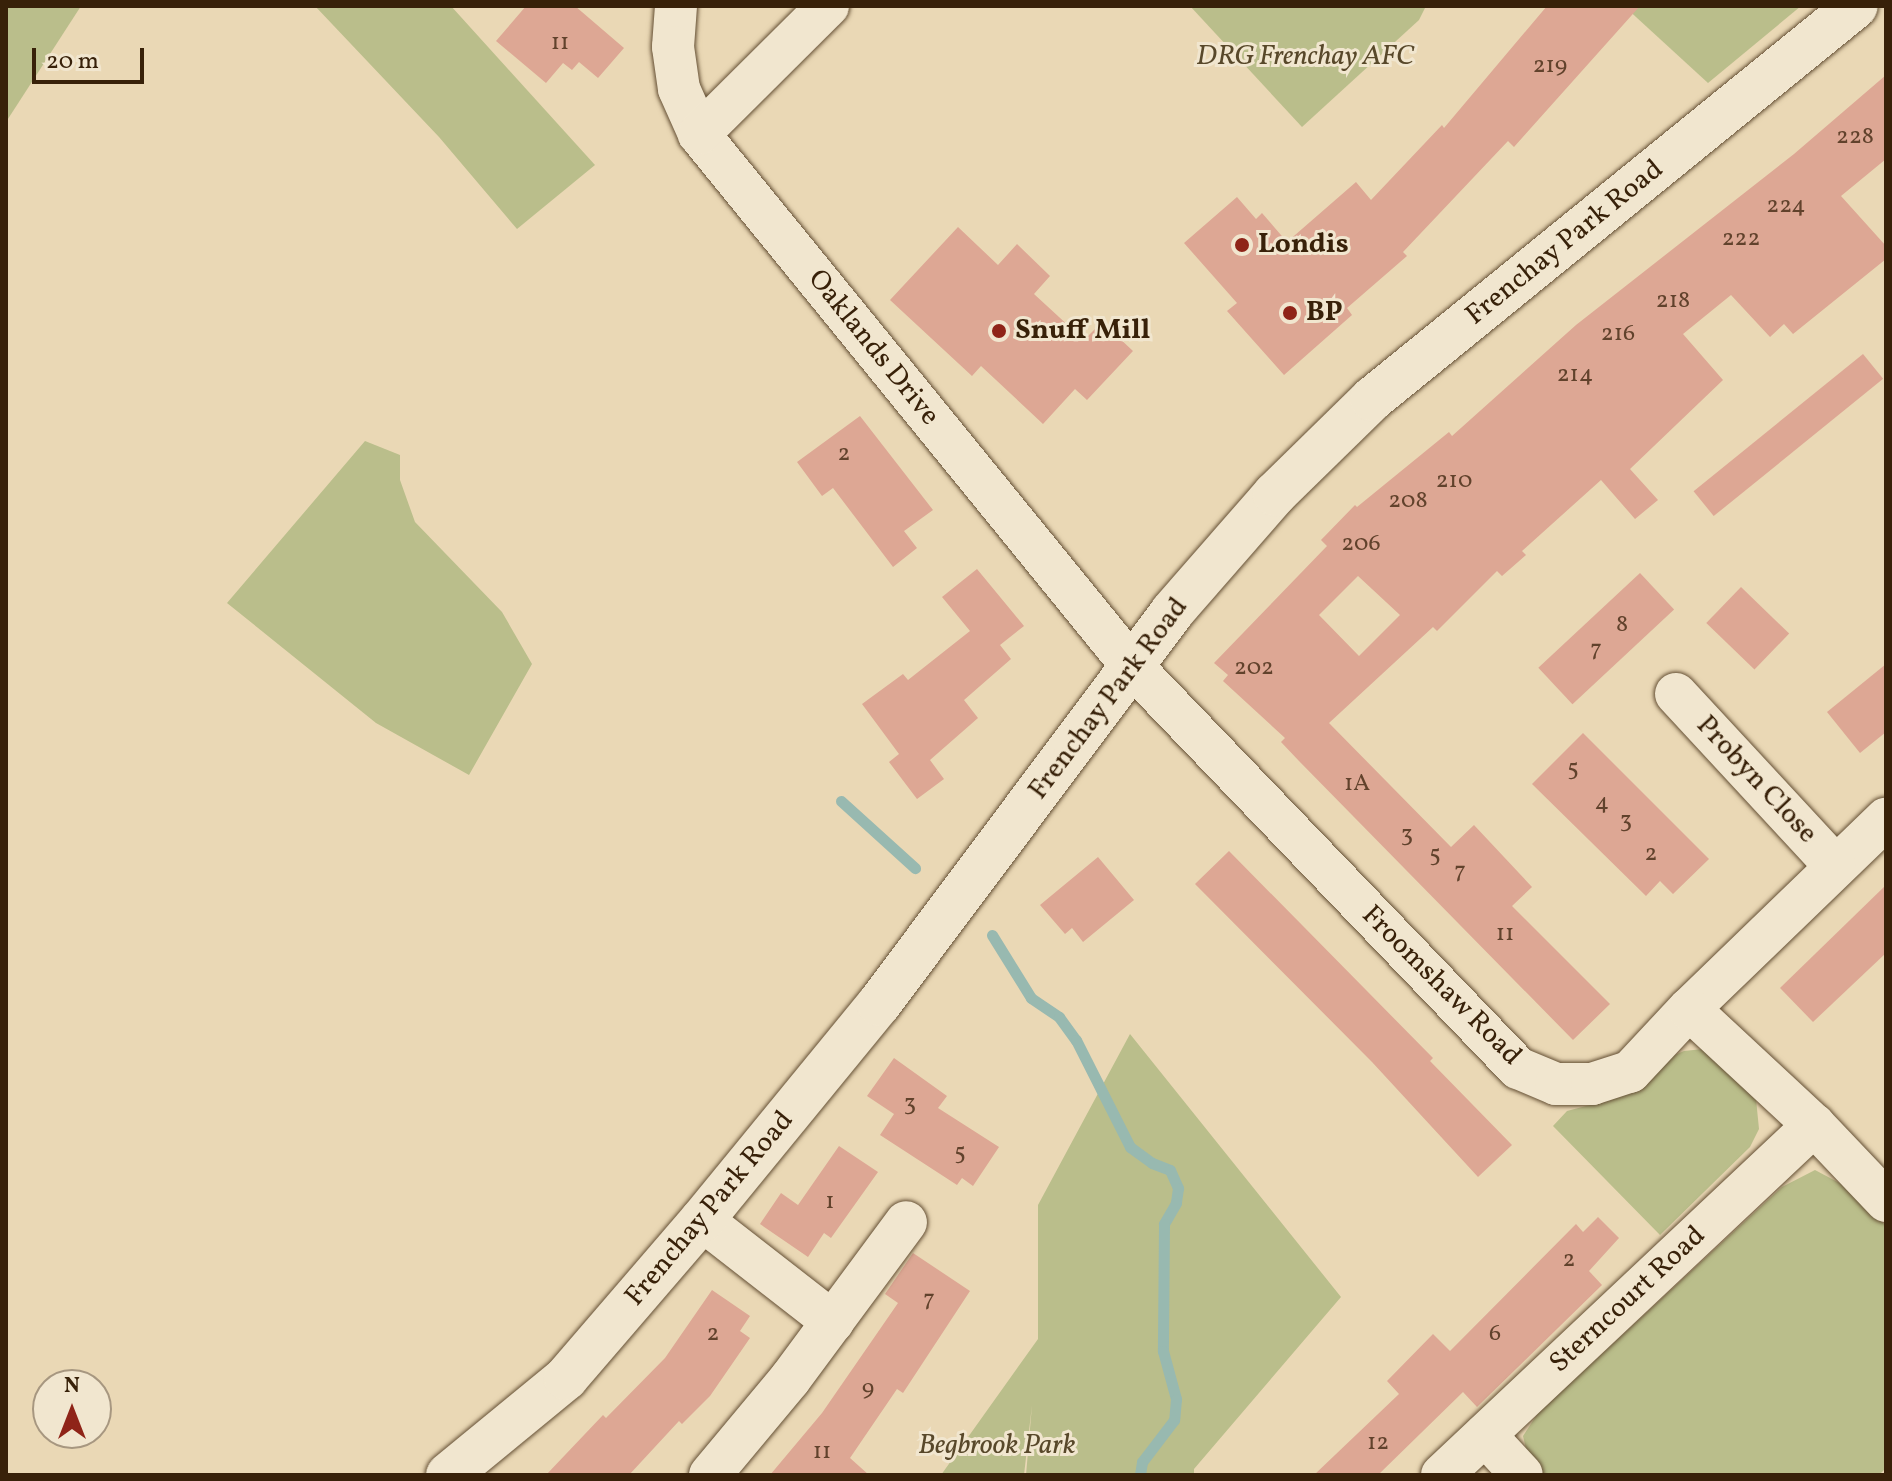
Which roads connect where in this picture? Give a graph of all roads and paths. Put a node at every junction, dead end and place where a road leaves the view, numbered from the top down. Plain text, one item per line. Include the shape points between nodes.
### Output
1 (676, 6) edge
2 (828, 6) edge
3 (1856, 6) edge
4 (699, 134) junction
5 (1131, 665) junction
6 (1676, 694) dead end
7 (1886, 819) edge
8 (1835, 866) junction
9 (1689, 1009) junction
10 (1814, 1125) junction
11 (1886, 1201) edge
12 (702, 1220) junction
13 (906, 1222) dead end
14 (833, 1322) junction
15 (1485, 1435) junction
16 (448, 1475) edge
17 (710, 1475) edge
18 (1442, 1475) edge
19 (1522, 1475) edge

1 - 4 street, Oaklands Drive via 673,47 679,89
2 - 4 street
3 - 5 main road, Frenchay Park Road via 1372,399 1275,494
4 - 5 street, Oaklands Drive
5 - 9 street, Froomshaw Road via 1518,1068 1556,1084 1592,1084 1630,1072
5 - 12 main road, Frenchay Park Road via 879,1004
6 - 8 street, Probyn Close
7 - 8 street, Froomshaw Road
8 - 9 street, Froomshaw Road
9 - 10 street
10 - 11 street
10 - 15 street, Sterncourt Road
12 - 14 street
12 - 16 main road, Frenchay Park Road via 566,1378
13 - 14 street
14 - 17 street
15 - 18 street, Sterncourt Road
15 - 19 street

